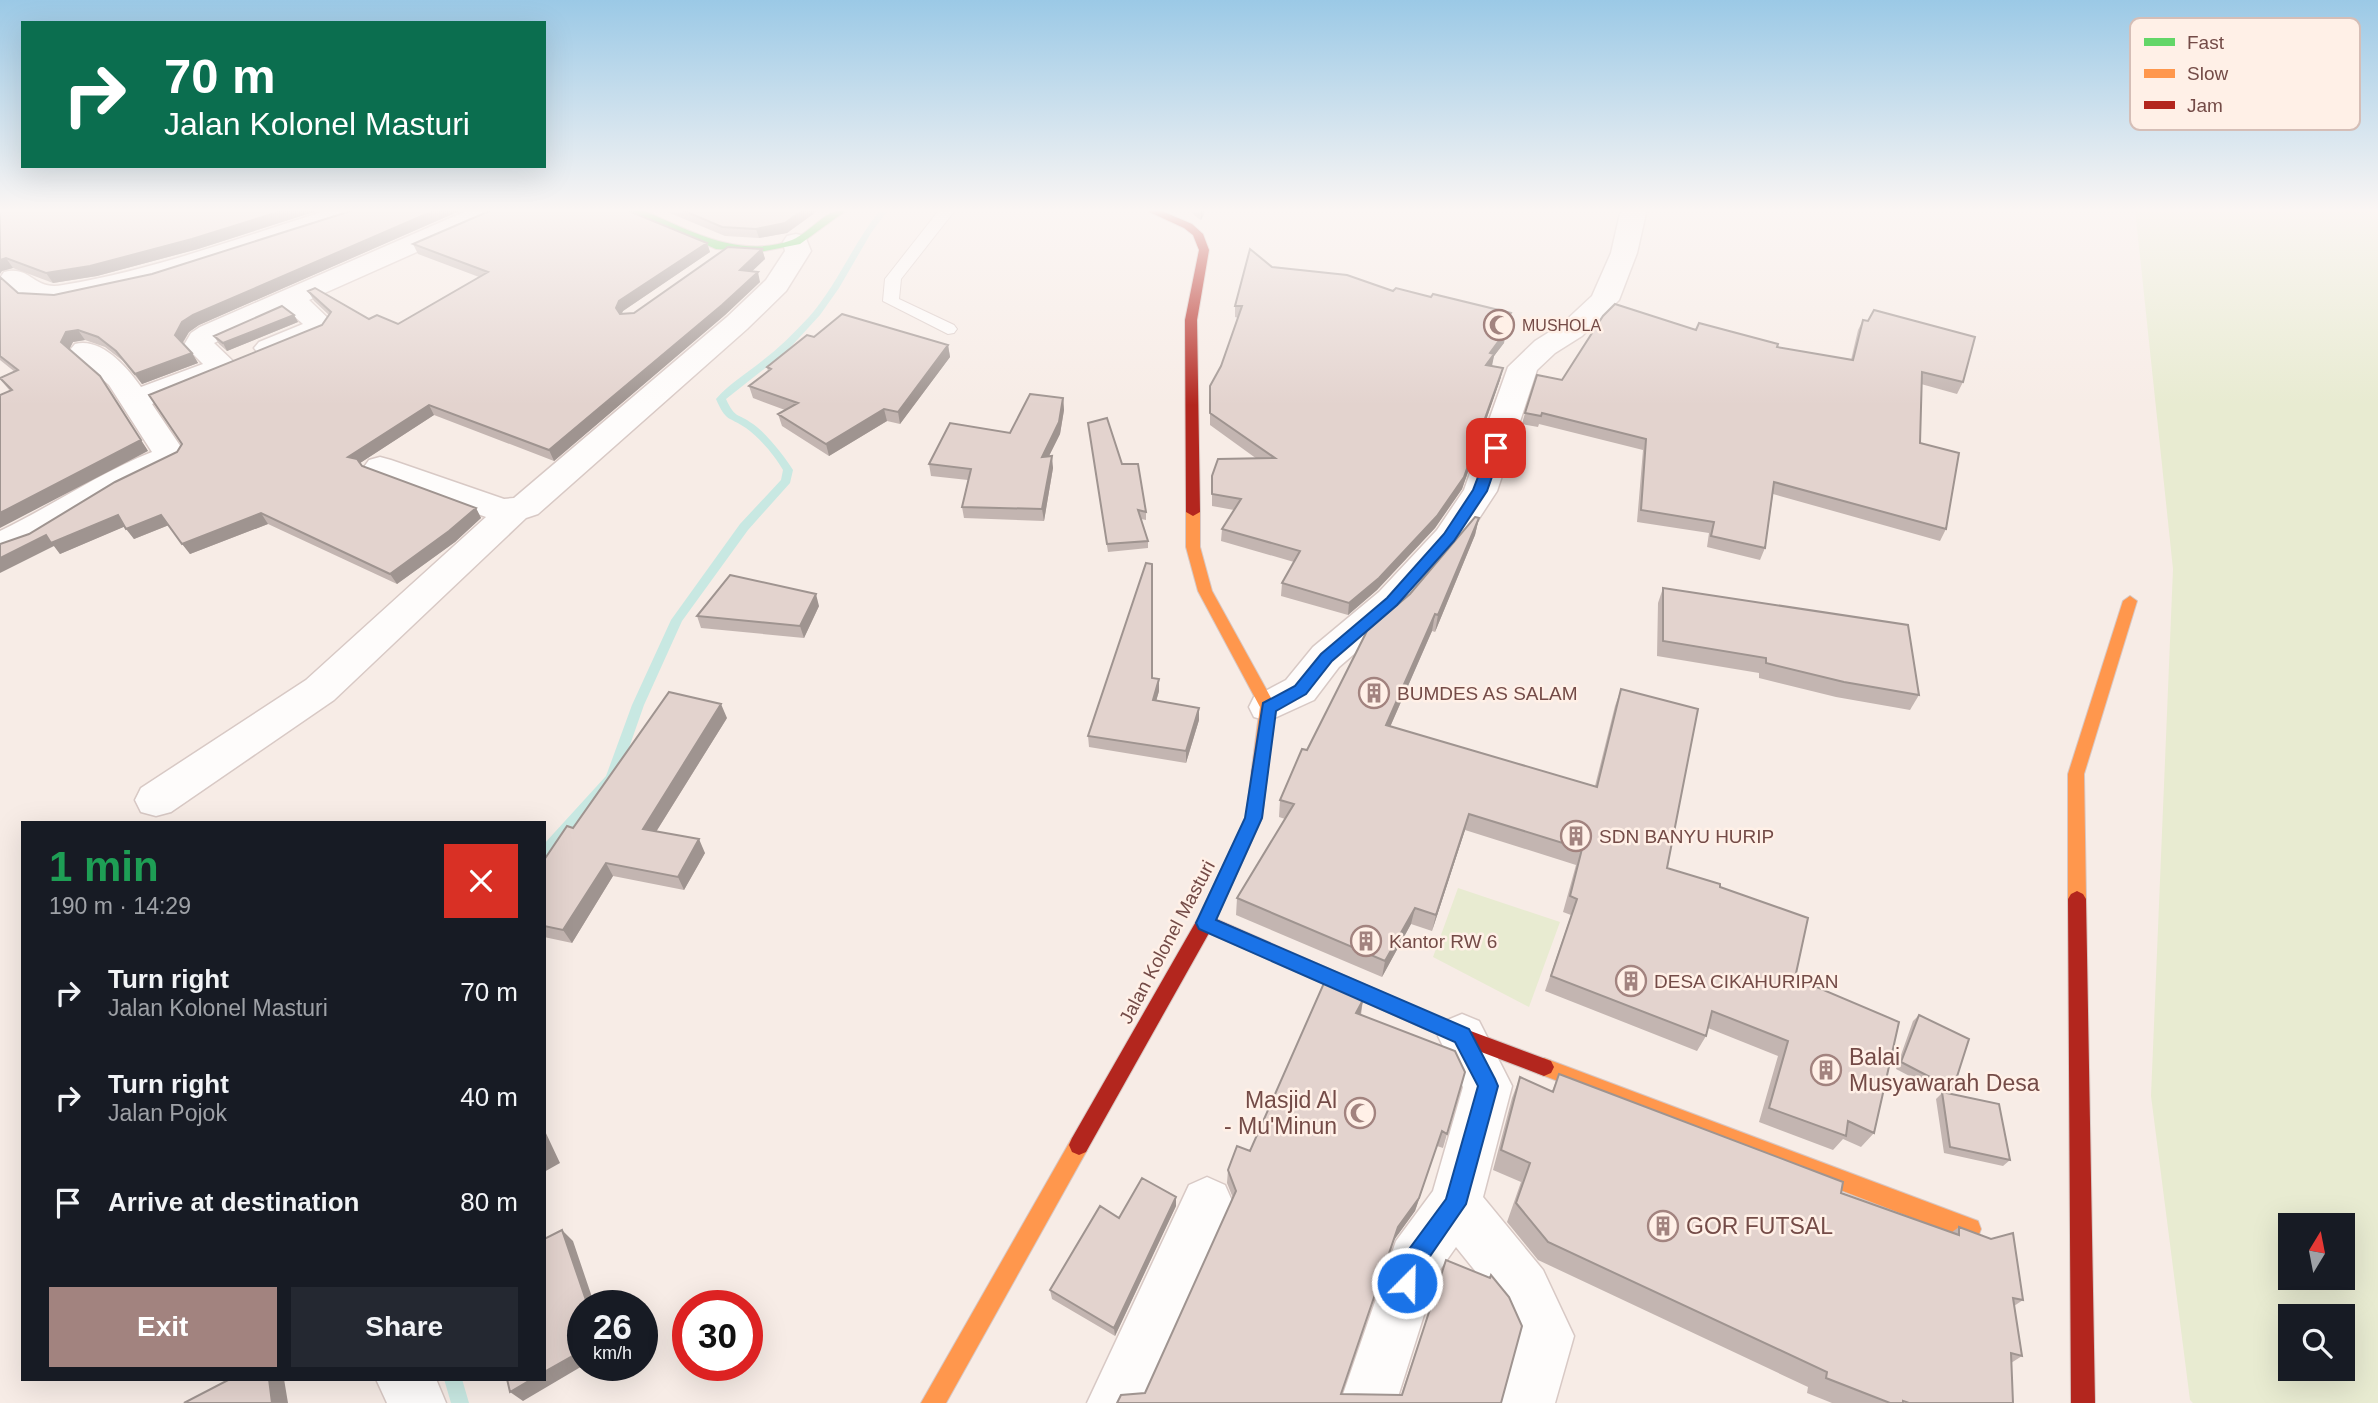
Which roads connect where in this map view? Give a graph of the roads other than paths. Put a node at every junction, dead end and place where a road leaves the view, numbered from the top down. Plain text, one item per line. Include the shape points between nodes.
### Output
1 (150, 274) edge
2 (346, 274) edge
3 (783, 274) edge
4 (896, 274) edge
5 (1200, 274) edge
6 (1615, 274) edge
7 (15, 278) edge
8 (291, 299) junction
9 (948, 330) dead end
10 (85, 351) dead end
11 (223, 366) junction
12 (133, 401) junction
13 (380, 467) dead end
14 (514, 510) junction
15 (0, 545) edge
16 (2130, 601) dead end
17 (1268, 708) junction
18 (156, 800) dead end
19 (1205, 923) junction
20 (1462, 1036) junction
21 (1207, 1203) dead end
22 (1455, 1204) junction
23 (1970, 1229) edge
24 (405, 1381) edge
25 (418, 1403) edge
26 (933, 1403) edge
27 (1115, 1403) edge
28 (1368, 1403) edge
29 (1527, 1403) edge
30 (2083, 1403) edge

1 - 7 street via 37,295
2 - 8 street
3 - 14 street via 737,323 526,506
4 - 9 lane via 891,300
5 - 17 main road via 1191,320 1193,547 1205,591
6 - 17 street via 1605,300 1522,368 1480,491 1449,538 1392,601 1326,657 1300,690
8 - 11 street via 201,338 199,345
8 - 11 street via 320,321 317,327
10 - 12 street via 120,379
11 - 12 street
12 - 15 street via 171,456 127,474
13 - 14 street via 501,510
14 - 18 street via 320,690
16 - 30 main road via 2076,774
17 - 19 main road, Jalan Kolonel Masturi via 1254,818
19 - 20 main road
19 - 26 main road, Jalan Kolonel Masturi
20 - 22 street via 1488,1086
20 - 23 main road
21 - 27 street
22 - 28 street via 1415,1259
22 - 29 street via 1524,1289 1546,1336
24 - 25 street

